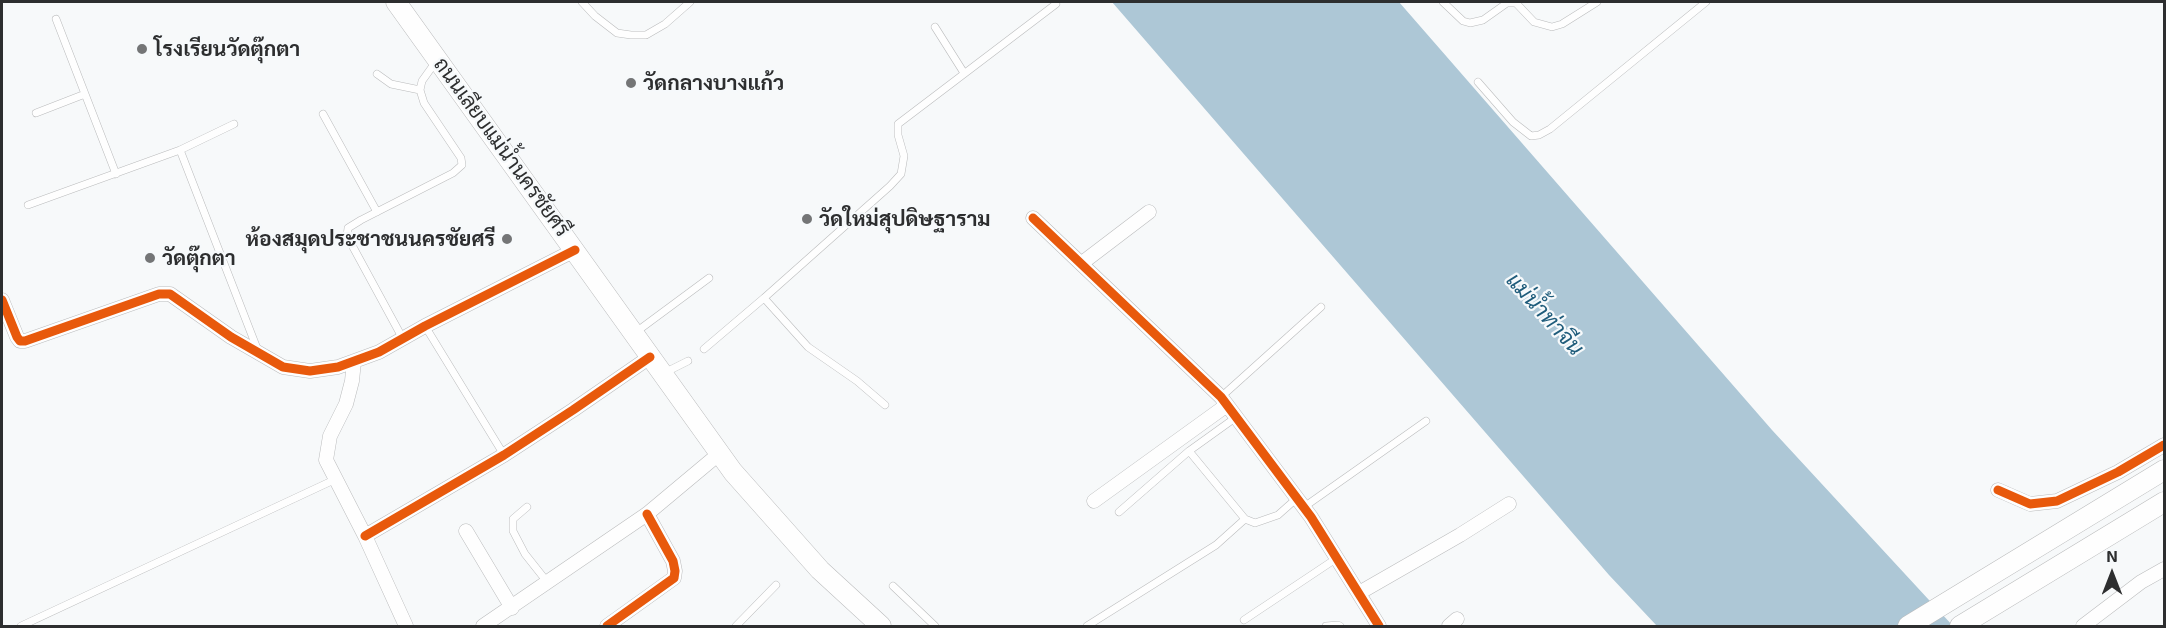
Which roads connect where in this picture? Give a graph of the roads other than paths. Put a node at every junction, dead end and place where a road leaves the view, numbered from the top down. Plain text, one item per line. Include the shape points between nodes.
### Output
1 (582, 2) edge
2 (690, 2) edge
3 (1443, 2) edge
4 (1597, 2) edge
5 (1706, 2) edge
6 (401, 4) edge
7 (1056, 4) dead end
8 (56, 19) dead end
9 (935, 27) dead end
10 (438, 58) junction
11 (963, 73) junction
12 (377, 74) dead end
13 (1478, 82) dead end
14 (420, 90) junction
15 (85, 94) junction
16 (36, 113) dead end
17 (322, 114) dead end
18 (234, 124) dead end
19 (180, 150) junction
20 (116, 174) junction
21 (28, 205) dead end
22 (377, 212) junction
23 (1149, 212) dead end
24 (1033, 218) dead end
25 (575, 250) junction
26 (1082, 263) junction
27 (709, 278) dead end
28 (764, 298) junction
29 (2, 300) edge
30 (1321, 307) dead end
31 (425, 326) junction
32 (634, 334) junction
33 (402, 339) junction
34 (704, 349) dead end
35 (259, 354) junction
36 (650, 357) junction
37 (354, 361) junction
38 (688, 361) dead end
39 (662, 375) junction
40 (1224, 401) junction
41 (885, 405) dead end
42 (1236, 418) junction
43 (1426, 421) dead end
44 (2164, 445) edge
45 (1189, 450) junction
46 (720, 453) junction
47 (504, 455) junction
48 (2164, 470) edge
49 (336, 479) junction
50 (1998, 490) dead end
51 (1094, 501) dead end
52 (2164, 502) edge
53 (1300, 503) junction
54 (1509, 504) dead end
55 (527, 507) dead end
56 (1119, 512) dead end
57 (647, 514) junction
58 (1245, 519) junction
59 (466, 531) dead end
60 (365, 536) junction
61 (1338, 557) junction
62 (2164, 569) edge
63 (548, 583) junction
64 (776, 585) dead end
65 (893, 586) dead end
66 (1359, 593) junction
67 (512, 608) junction
68 (1244, 620) dead end
69 (21, 627) edge
70 (406, 627) edge
71 (483, 627) edge
72 (607, 627) edge
73 (736, 627) edge
74 (881, 627) edge
75 (935, 627) edge
76 (1087, 627) edge
77 (1326, 627) edge
78 (1340, 627) edge
79 (1378, 627) edge
80 (1908, 627) edge
81 (1960, 627) edge
82 (2083, 627) edge

1 - 2 lane via 617,33 631,35 646,35
3 - 4 lane via 1470,23 1484,20 1507,3 1516,3 1534,22 1552,27
5 - 13 lane via 1539,135 1531,136 1513,122
6 - 10 main road, ถนนเลียบแม่น้ำนครชัยศรี
7 - 11 lane
8 - 15 lane
9 - 11 lane
10 - 14 lane
10 - 25 main road, ถนนเลียบแม่น้ำนครชัยศรี
11 - 28 lane via 898,124 904,156 901,174
12 - 14 lane via 391,84
14 - 22 lane via 462,165
15 - 16 lane
15 - 20 lane
17 - 22 lane
18 - 19 lane
19 - 20 lane
19 - 35 lane
20 - 21 lane
22 - 33 lane via 348,228 347,236
23 - 26 street
24 - 26 street
25 - 31 street
25 - 32 main road, ถนนเลียบแม่น้ำนครชัยศรี
26 - 40 street
27 - 32 lane
28 - 34 lane
28 - 41 lane via 808,347
29 - 35 street via 17,337 26,341 159,294 170,294
30 - 40 lane
31 - 33 street
31 - 47 lane
32 - 36 main road, ถนนเลียบแม่น้ำนครชัยศรี
33 - 37 street
35 - 37 street via 283,367 310,371
36 - 39 main road, ถนนเลียบแม่น้ำนครชัยศรี
36 - 47 street
37 - 49 street via 346,404 330,436 326,460
38 - 39 lane
39 - 46 main road, ถนนเลียบแม่น้ำนครชัยศรี
40 - 42 street
40 - 51 street
42 - 45 lane
42 - 53 street
43 - 53 lane
44 - 50 street via 2057,501 2030,504
45 - 56 lane
45 - 58 lane
46 - 57 street
46 - 74 main road, ถนนเลียบแม่น้ำนครชัยศรี via 806,554
47 - 60 street
48 - 80 main road
49 - 60 street
49 - 69 lane
52 - 81 main road
53 - 58 lane via 1255,523
53 - 61 street
54 - 66 street
55 - 63 lane via 513,519 513,531
57 - 63 street
57 - 72 street via 673,561 674,578
58 - 76 lane via 1215,545
59 - 67 street
60 - 70 street
61 - 66 street
61 - 68 lane
62 - 82 street
63 - 67 street
64 - 73 lane
65 - 75 lane
66 - 79 street
67 - 71 street
77 - 78 lane

